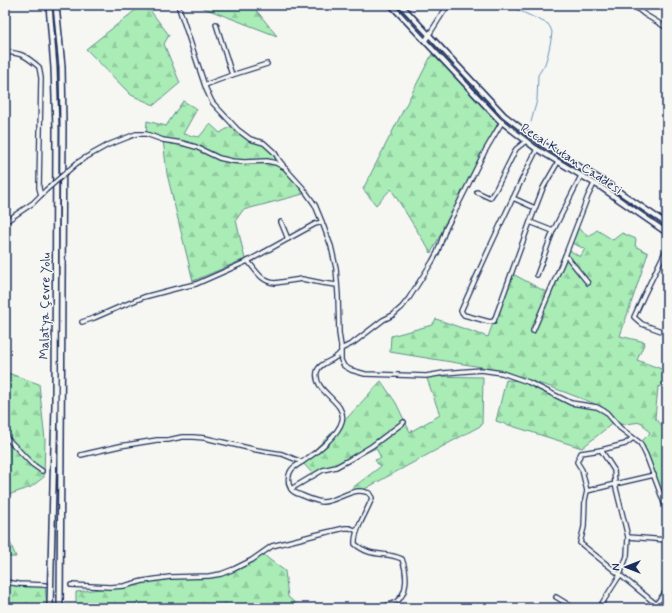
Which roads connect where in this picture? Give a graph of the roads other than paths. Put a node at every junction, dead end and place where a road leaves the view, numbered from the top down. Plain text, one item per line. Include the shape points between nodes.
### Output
1 (49, 5) edge
2 (56, 5) edge
3 (178, 5) edge
4 (391, 5) edge
5 (401, 5) edge
6 (448, 5) edge
7 (633, 5) edge
8 (216, 24) dead end
9 (667, 28) edge
10 (429, 34) junction
11 (425, 41) junction
12 (5, 52) edge
13 (266, 64) dead end
14 (232, 75) junction
15 (205, 85) junction
16 (502, 122) junction
17 (526, 141) junction
18 (537, 149) junction
19 (558, 162) junction
20 (285, 168) junction
21 (581, 176) junction
22 (594, 184) junction
23 (477, 192) dead end
24 (41, 195) junction
25 (513, 198) junction
26 (535, 208) junction
27 (5, 222) edge
28 (281, 222) dead end
29 (322, 222) junction
30 (530, 222) junction
31 (667, 224) edge
32 (553, 231) junction
33 (667, 233) edge
34 (288, 239) junction
35 (667, 248) edge
36 (565, 256) junction
37 (248, 261) junction
38 (537, 275) dead end
39 (588, 283) dead end
40 (337, 285) junction
41 (82, 322) dead end
42 (533, 331) dead end
43 (667, 333) edge
44 (341, 351) junction
45 (334, 359) junction
46 (344, 366) junction
47 (404, 422) dead end
48 (5, 436) edge
49 (633, 438) junction
50 (601, 450) junction
51 (81, 455) dead end
52 (302, 462) junction
53 (42, 472) dead end
54 (654, 475) junction
55 (615, 484) junction
56 (291, 489) junction
57 (587, 491) junction
58 (667, 512) edge
59 (357, 531) junction
60 (628, 537) junction
61 (667, 540) edge
62 (620, 575) junction
63 (5, 582) edge
64 (45, 585) dead end
65 (71, 585) dead end
66 (667, 590) edge
67 (556, 597) dead end
68 (656, 604) junction
69 (50, 608) edge
70 (60, 608) edge
71 (380, 608) edge
72 (574, 608) edge
73 (599, 608) edge
74 (653, 608) edge

1 - 69 highway, Malatya Çevre Yolu via 56,128 55,405
2 - 70 highway, Malatya Çevre Yolu via 62,67 63,124
3 - 15 street
4 - 11 main road, Recai Kutan Caddesi
5 - 10 main road, Recai Kutan Caddesi
6 - 10 street
7 - 9 street
8 - 14 street
10 - 11 street
10 - 31 main road, Recai Kutan Caddesi via 504,115 539,142
11 - 16 main road, Recai Kutan Caddesi
12 - 24 street via 24,55 39,67
13 - 14 street
14 - 15 street
15 - 20 street via 212,102 238,130 250,139 264,143
16 - 17 main road, Recai Kutan Caddesi
16 - 44 street via 446,228 434,258 409,298 393,315
17 - 18 main road, Recai Kutan Caddesi
17 - 23 street via 516,149 490,198
18 - 19 main road, Recai Kutan Caddesi
18 - 25 street
19 - 21 main road, Recai Kutan Caddesi
19 - 26 street
20 - 24 street, bridge via 267,161 232,161 182,143 136,134 83,159
20 - 29 street via 315,205
21 - 22 main road, Recai Kutan Caddesi
21 - 32 street
22 - 33 main road, Recai Kutan Caddesi
22 - 36 street
24 - 27 street
25 - 26 street
25 - 30 street via 461,311 464,314 494,321
26 - 30 street
28 - 34 street
29 - 34 street
29 - 40 street via 331,246
30 - 32 street
32 - 38 street
34 - 37 street
35 - 43 street via 634,317 642,324
36 - 39 street
36 - 42 street
37 - 40 street via 258,275 271,283 302,278
37 - 41 street via 196,284 144,297
40 - 44 street
44 - 45 street
44 - 46 street
45 - 46 street
45 - 52 street via 321,365 317,371 317,379 321,388 340,408 342,422 321,449
46 - 49 street via 365,374 397,376 426,376 481,370 502,373 528,382 562,399 597,407 606,412
47 - 56 street via 349,460 323,470
48 - 53 street
49 - 50 street via 625,444
49 - 54 street via 640,443
50 - 55 street via 614,470
50 - 57 street via 581,452 577,462 582,470
51 - 52 street via 157,440 193,437 282,454
52 - 56 street via 293,468 288,476
54 - 55 street
54 - 58 street
55 - 57 street
55 - 60 street
56 - 59 street via 309,499 322,502 353,492 369,493 372,498
57 - 62 street via 580,543
59 - 65 street via 345,528 272,546 252,560 222,574 170,577 124,586
59 - 71 street via 355,544 362,550 402,559 406,587 402,596 396,602
60 - 61 street
60 - 62 street via 627,556
62 - 68 street
62 - 73 street
63 - 64 street
66 - 68 street
67 - 72 street
68 - 74 street

